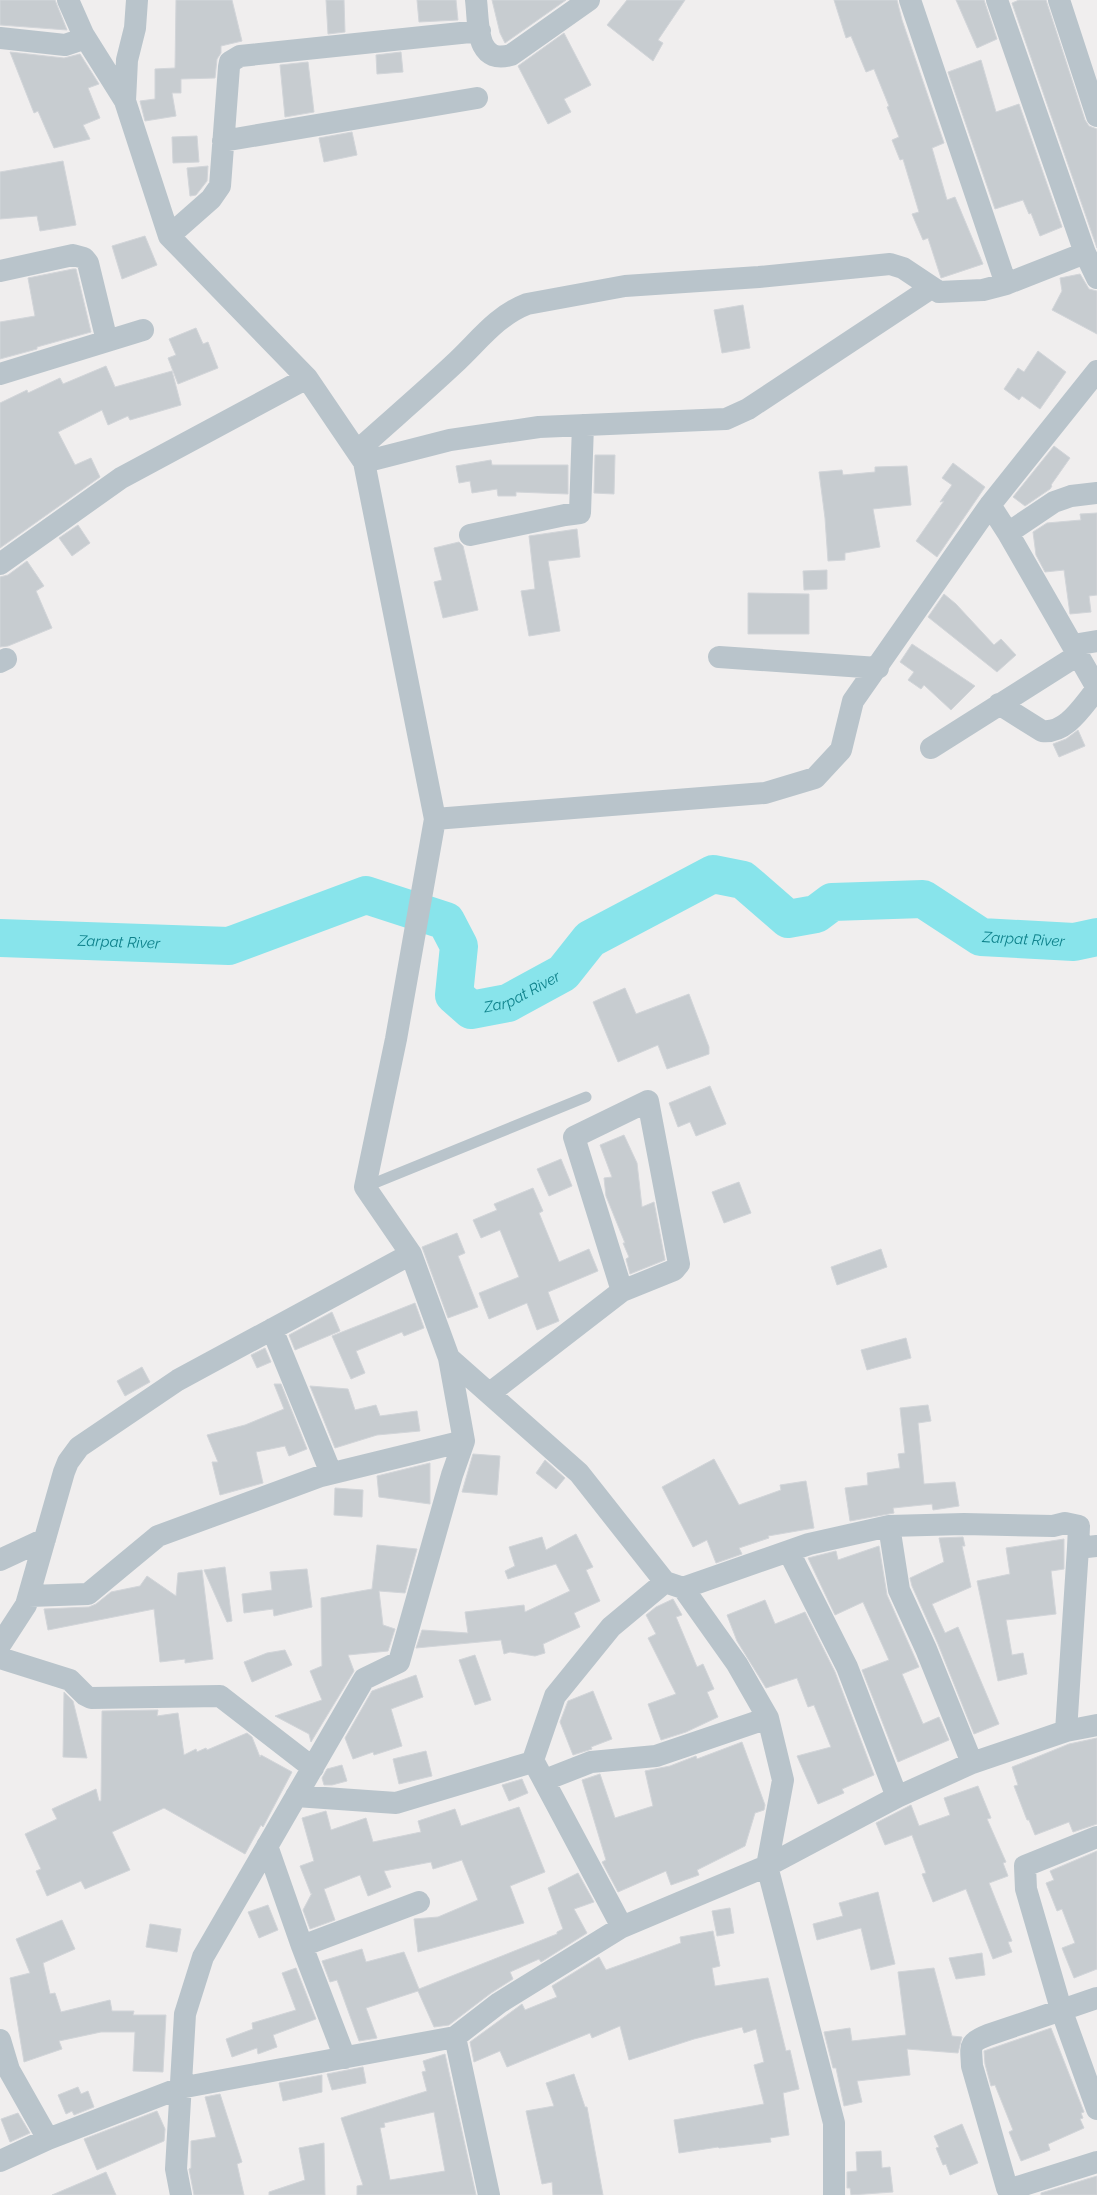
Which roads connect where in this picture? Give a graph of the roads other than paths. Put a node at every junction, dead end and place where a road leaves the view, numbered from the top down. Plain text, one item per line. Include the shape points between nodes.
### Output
1 (68, 0) edge
2 (137, 0) edge
3 (476, 0) edge
4 (588, 0) edge
5 (910, 0) edge
6 (997, 0) edge
7 (1059, 0) edge
8 (480, 32) junction
9 (83, 34) junction
10 (0, 38) edge
11 (476, 98) dead end
12 (124, 101) junction
13 (1097, 116) edge
14 (223, 141) junction
15 (169, 236) junction
16 (1085, 253) junction
17 (0, 271) edge
18 (1097, 278) edge
19 (1006, 284) junction
20 (931, 288) junction
21 (143, 330) dead end
22 (107, 341) junction
23 (1097, 371) edge
24 (0, 374) edge
25 (307, 378) junction
26 (583, 425) junction
27 (360, 457) junction
28 (1097, 493) edge
29 (990, 505) junction
30 (1008, 533) junction
31 (470, 535) dead end
32 (0, 564) edge
33 (1097, 641) edge
34 (1075, 650) junction
35 (719, 657) dead end
36 (878, 668) junction
37 (1097, 688) edge
38 (999, 704) junction
39 (931, 748) dead end
40 (435, 819) junction
41 (586, 1097) dead end
42 (365, 1187) junction
43 (411, 1254) junction
44 (622, 1291) junction
45 (272, 1329) junction
46 (449, 1358) junction
47 (490, 1393) junction
48 (464, 1441) junction
49 (331, 1473) junction
50 (889, 1526) junction
51 (45, 1539) junction
52 (1087, 1547) edge
53 (789, 1552) junction
54 (0, 1560) edge
55 (674, 1585) junction
56 (29, 1596) junction
57 (0, 1646) edge
58 (0, 1658) edge
59 (768, 1718) junction
60 (1097, 1725) edge
61 (1066, 1731) junction
62 (972, 1763) junction
63 (313, 1768) junction
64 (539, 1772) junction
65 (296, 1796) junction
66 (897, 1797) junction
67 (1097, 1837) edge
68 (267, 1846) junction
69 (767, 1866) junction
70 (419, 1902) dead end
71 (622, 1927) junction
72 (302, 1946) junction
73 (1097, 1998) edge
74 (1060, 2009) junction
75 (455, 2037) junction
76 (0, 2040) edge
77 (345, 2058) junction
78 (180, 2088) junction
79 (1097, 2109) edge
80 (48, 2140) junction
81 (0, 2161) edge
82 (1097, 2162) edge
83 (181, 2195) edge
84 (489, 2195) edge
85 (834, 2195) edge

1 - 9 street
2 - 12 street
3 - 8 street
4 - 8 street via 512,55 495,57 487,52
5 - 19 street
6 - 16 street
7 - 13 street
8 - 14 street via 240,56 230,62 229,67
9 - 10 street via 77,41 65,45
9 - 12 street
11 - 14 street
12 - 15 street
14 - 15 street via 217,193
15 - 25 street
16 - 18 street
16 - 19 street
17 - 22 street via 73,255 84,258 88,263
19 - 20 street via 939,292
20 - 26 street via 738,415 713,421
20 - 27 street via 903,268 890,264 625,286 527,304 500,318
21 - 22 street
22 - 24 street
23 - 29 street
25 - 27 street
25 - 32 street via 121,478
26 - 27 street via 539,427
26 - 31 street via 580,514 565,514
27 - 40 street
28 - 30 street via 1054,502
29 - 30 street
29 - 36 street
30 - 34 street
33 - 34 street
34 - 37 street
34 - 38 street
35 - 36 street
36 - 40 street via 853,701 841,750 815,778 765,793
37 - 38 street via 1068,723 1050,732
38 - 39 street
40 - 42 street via 396,1039
41 - 42 lane
42 - 43 street
43 - 45 street
43 - 46 street
44 - 44 street via 574,1137 648,1101 679,1264 674,1270
44 - 47 street
45 - 49 street
45 - 51 street via 178,1380 79,1447 64,1472
46 - 47 street
46 - 48 street
47 - 55 street via 579,1473
48 - 49 street
48 - 63 street via 399,1662 364,1679
49 - 56 street via 158,1536 88,1594
50 - 52 street via 1052,1526 1065,1522 1079,1526
50 - 53 street via 809,1544
50 - 62 street via 899,1590
51 - 54 street
51 - 56 street
52 - 61 street
53 - 55 street
53 - 66 street via 847,1667
55 - 59 street via 737,1664
55 - 64 street via 610,1627 555,1696
56 - 57 street
58 - 63 street via 70,1680 91,1698 220,1696
59 - 64 street via 656,1756 591,1762
59 - 69 street via 783,1780
60 - 61 street
61 - 62 street
62 - 66 street
63 - 65 street
64 - 65 street via 396,1803
64 - 71 street
65 - 68 street
66 - 69 street
67 - 74 street via 1025,1866 1026,1889
68 - 72 street
68 - 78 street via 203,1957 185,2014
69 - 71 street
69 - 85 street via 834,2123
70 - 72 street
71 - 75 street via 499,2003
72 - 77 street
73 - 74 street
74 - 79 street
74 - 82 street via 974,2041 970,2046 972,2066 1007,2188
75 - 77 street
75 - 84 street
76 - 80 street via 9,2070
77 - 78 street
78 - 80 street
78 - 83 street via 176,2169
80 - 81 street

